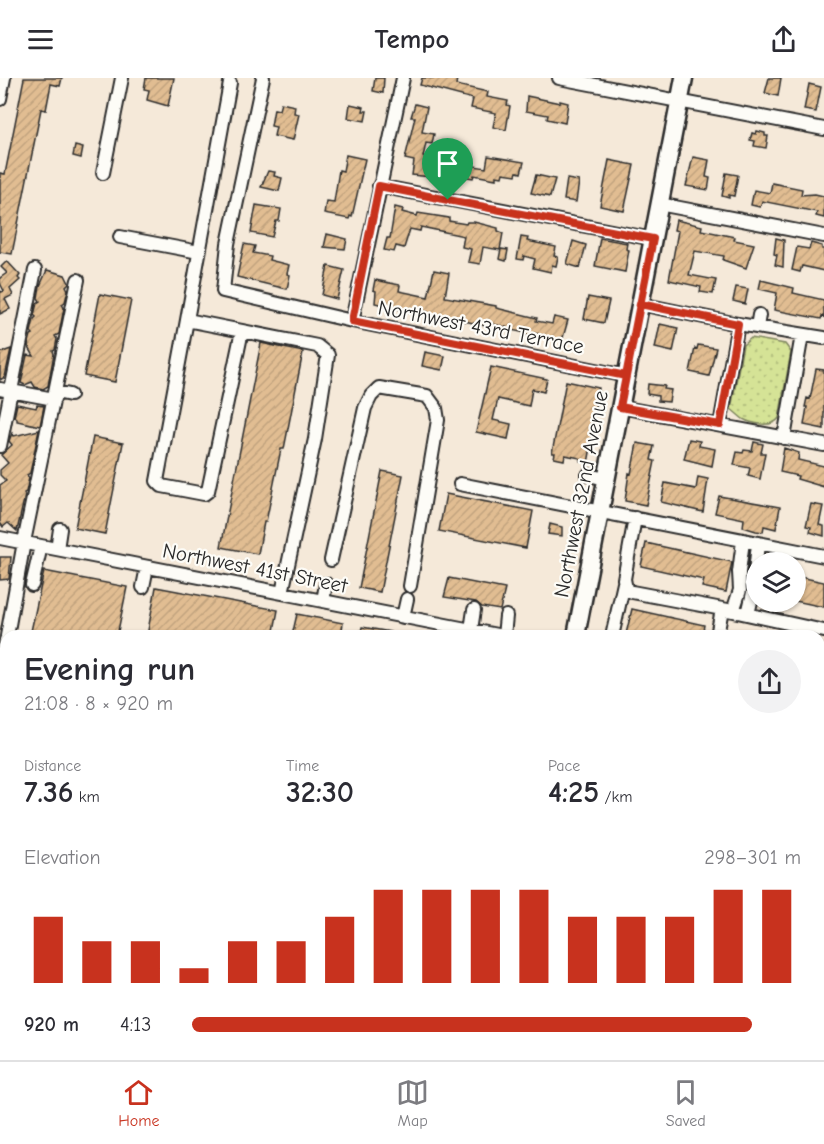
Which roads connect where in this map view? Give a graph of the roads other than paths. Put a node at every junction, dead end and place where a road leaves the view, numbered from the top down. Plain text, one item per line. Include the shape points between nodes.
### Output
1 (4, 78) edge
2 (122, 78) edge
3 (263, 78) edge
4 (403, 78) edge
5 (559, 78) edge
6 (684, 78) edge
7 (230, 83) dead end
8 (0, 98) edge
9 (680, 100) junction
10 (824, 129) edge
11 (103, 173) dead end
12 (379, 186) junction
13 (659, 204) junction
14 (824, 236) edge
15 (120, 237) dead end
16 (653, 239) junction
17 (199, 252) junction
18 (34, 270) dead end
19 (78, 280) dead end
20 (640, 304) junction
21 (188, 320) junction
22 (352, 321) junction
23 (738, 324) junction
24 (242, 331) junction
25 (802, 335) junction
26 (824, 338) edge
27 (626, 376) junction
28 (5, 391) edge
29 (70, 395) dead end
30 (55, 396) junction
31 (620, 407) junction
32 (720, 425) junction
33 (784, 438) junction
34 (0, 446) edge
35 (824, 446) edge
36 (588, 475) dead end
37 (606, 479) junction
38 (460, 484) dead end
39 (600, 510) junction
40 (635, 518) junction
41 (60, 529) dead end
42 (0, 538) edge
43 (743, 541) junction
44 (24, 542) junction
45 (758, 543) junction
46 (41, 546) junction
47 (57, 549) junction
48 (755, 552) edge
49 (824, 556) edge
50 (331, 560) dead end
51 (147, 567) junction
52 (746, 580) edge
53 (746, 582) edge
54 (624, 583) junction
55 (326, 584) dead end
56 (33, 585) dead end
57 (410, 586) dead end
58 (143, 587) dead end
59 (282, 593) junction
60 (407, 599) dead end
61 (323, 601) junction
62 (474, 610) dead end
63 (728, 610) junction
64 (748, 614) joint
65 (506, 616) dead end
66 (403, 617) junction
67 (8, 630) edge
68 (471, 630) joint
69 (504, 630) edge
70 (577, 630) edge
71 (613, 630) edge
72 (720, 630) edge
73 (820, 630) edge

1 - 8 street
2 - 11 street
3 - 22 street, Northwest 43rd Terrace via 228,244 223,291
4 - 12 street
5 - 9 street
6 - 9 main road, Northwest 32nd Avenue
7 - 17 street
9 - 10 street
9 - 13 main road, Northwest 32nd Avenue
12 - 16 street
12 - 22 street
13 - 14 street
13 - 16 main road, Northwest 32nd Avenue
15 - 17 street
16 - 20 main road, Northwest 32nd Avenue
17 - 21 street
18 - 28 street
19 - 30 street
20 - 23 street
20 - 27 main road, Northwest 32nd Avenue
21 - 24 street
21 - 24 street via 157,481 162,486 204,494 208,491
22 - 27 street, Northwest 43rd Terrace
23 - 25 street via 758,321
23 - 32 street
24 - 59 street via 317,346 327,355 315,439
25 - 26 street
25 - 33 street
27 - 31 main road, Northwest 32nd Avenue
28 - 30 street
28 - 34 street
29 - 30 street
30 - 44 street
31 - 32 street
31 - 37 main road, Northwest 32nd Avenue
32 - 33 street
33 - 35 street
36 - 37 street
37 - 39 main road, Northwest 32nd Avenue
38 - 39 street
39 - 40 street
39 - 70 main road, Northwest 32nd Avenue
40 - 43 street
40 - 54 street
41 - 47 street
42 - 44 street, Northwest 41st Street
43 - 45 street
43 - 52 street via 739,572
44 - 46 street, Northwest 41st Street
44 - 67 street
45 - 48 street
45 - 49 street
46 - 47 street, Northwest 41st Street
46 - 56 street
47 - 51 street, Northwest 41st Street
50 - 57 street via 365,408 372,396 380,388 427,396 436,408 438,420
51 - 58 street
51 - 59 street, Northwest 41st Street
53 - 63 street
54 - 63 street via 632,592
54 - 71 street
55 - 61 street
59 - 61 street, Northwest 41st Street
60 - 66 street
61 - 66 street, Northwest 41st Street
62 - 68 street
63 - 64 street
63 - 72 street
64 - 73 street
65 - 69 street
66 - 68 street, Northwest 41st Street via 438,617

